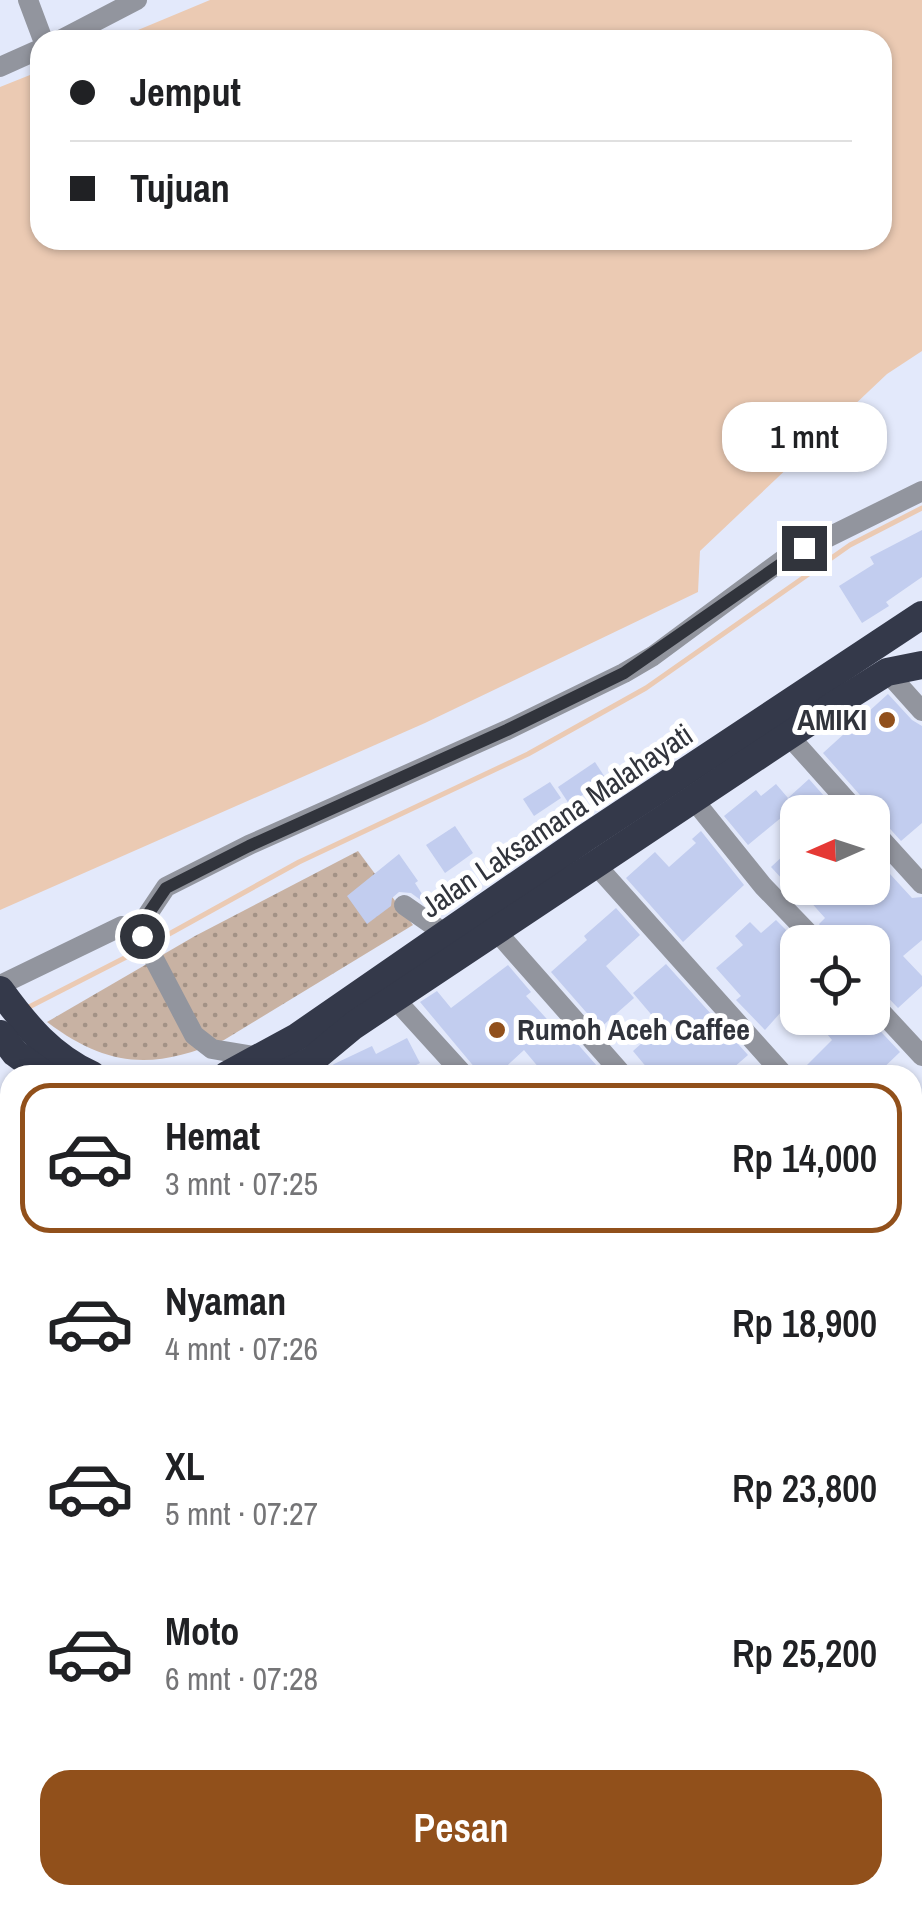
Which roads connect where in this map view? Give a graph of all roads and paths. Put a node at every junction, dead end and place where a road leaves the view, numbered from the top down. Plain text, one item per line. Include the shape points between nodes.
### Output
1 (28, 0) edge
2 (137, 0) edge
3 (39, 30) edge
4 (79, 30) edge
5 (30, 54) edge
6 (0, 67) edge
7 (922, 491) edge
8 (922, 615) edge
9 (922, 665) edge
10 (886, 672) junction
11 (922, 711) edge
12 (788, 736) junction
13 (842, 795) edge
14 (693, 799) junction
15 (890, 849) edge
16 (594, 864) junction
17 (922, 884) edge
18 (404, 905) dead end
19 (488, 922) junction
20 (800, 925) edge
21 (140, 932) junction
22 (447, 935) junction
23 (0, 988) edge
24 (394, 998) junction
25 (890, 1021) edge
26 (17, 1041) edge
27 (922, 1056) edge
28 (37, 1065) edge
29 (72, 1065) edge
30 (268, 1065) edge
31 (272, 1065) edge
32 (317, 1065) edge
33 (455, 1065) edge
34 (614, 1065) edge
35 (775, 1065) edge

1 - 3 street
2 - 4 street
5 - 6 street
7 - 21 street via 784,560 624,673 166,888
8 - 19 highway, Jalan Laksamana Malahayati via 585,838
9 - 10 highway, Jalan Laksamana Malahayati
10 - 11 street
10 - 12 highway, Jalan Laksamana Malahayati
12 - 13 street
12 - 14 highway, Jalan Laksamana Malahayati
14 - 16 highway, Jalan Laksamana Malahayati
14 - 20 street
15 - 17 street
16 - 19 highway, Jalan Laksamana Malahayati
16 - 35 street
18 - 22 street
19 - 22 highway, Jalan Laksamana Malahayati
19 - 24 highway, Jalan Laksamana Malahayati
19 - 34 street
21 - 23 street via 122,926
21 - 30 street via 202,1043
22 - 31 highway, Jalan Laksamana Malahayati
23 - 26 highway
24 - 32 highway, Jalan Laksamana Malahayati via 352,1026
24 - 33 street
25 - 27 street
26 - 28 highway
26 - 29 highway

